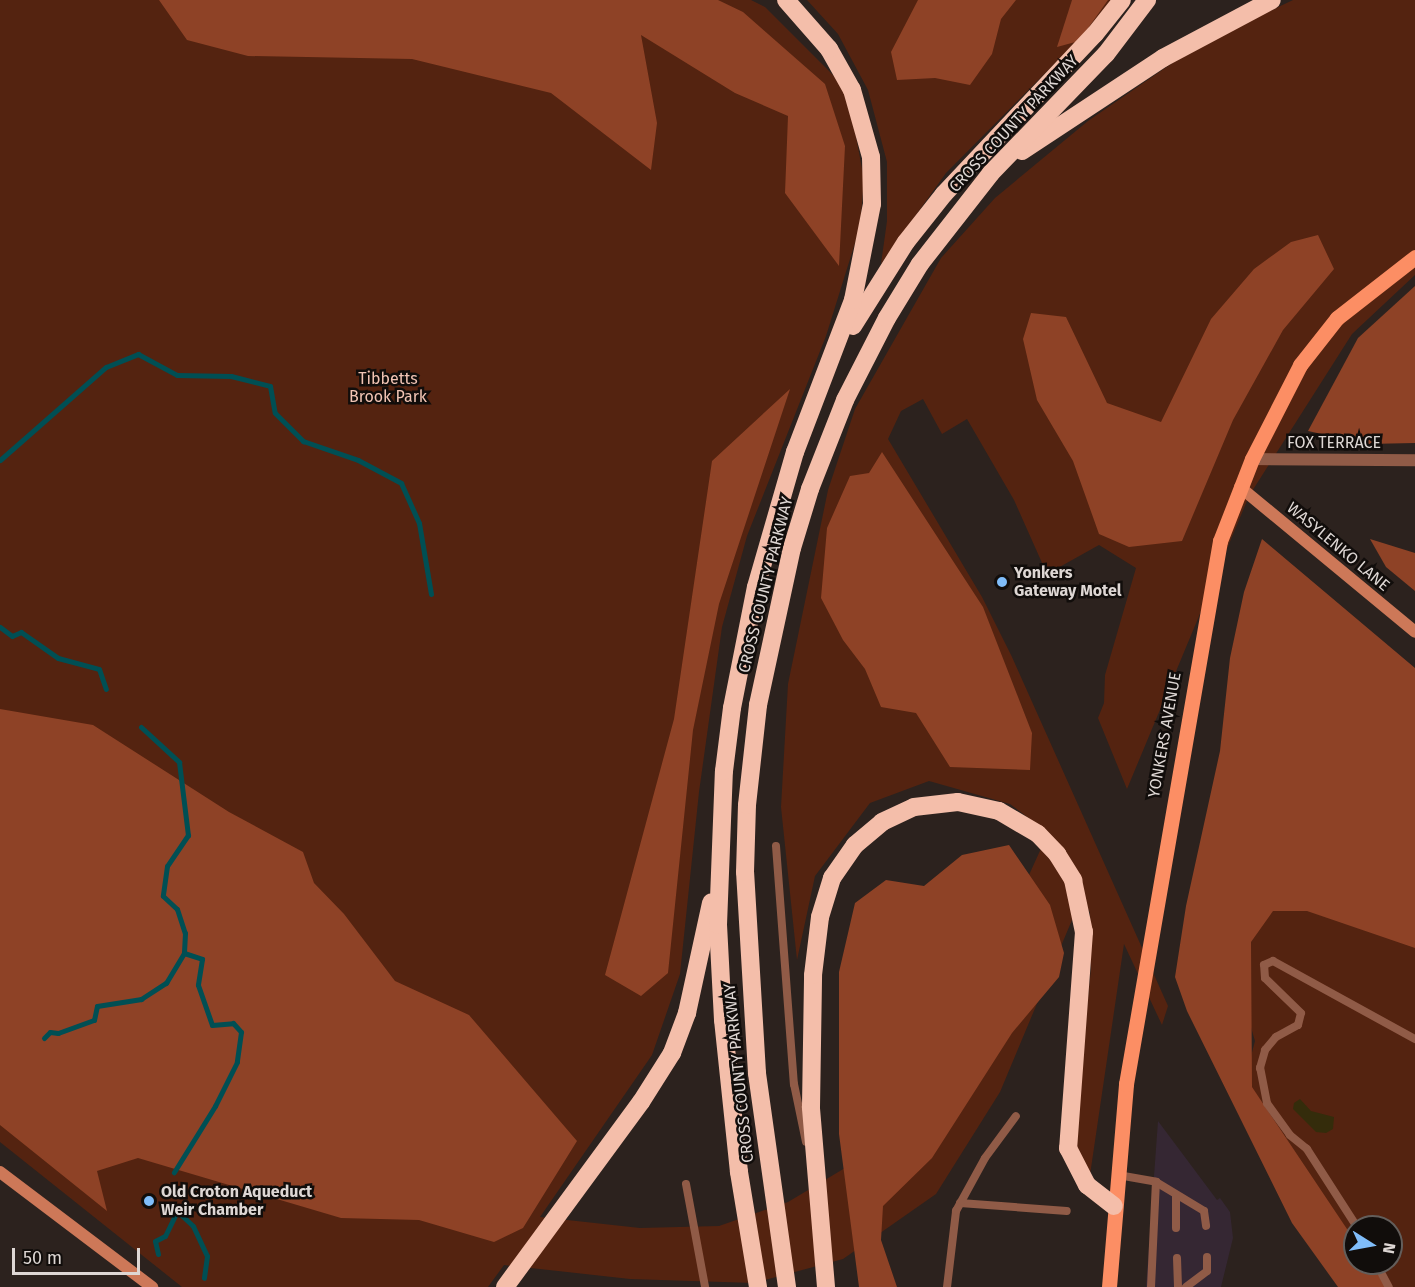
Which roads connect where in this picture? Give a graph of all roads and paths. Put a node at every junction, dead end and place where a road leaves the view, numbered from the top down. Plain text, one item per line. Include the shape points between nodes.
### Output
1 (786, 0) edge
2 (1122, 0) edge
3 (1147, 0) edge
4 (1272, 0) edge
5 (991, 173) junction
6 (1415, 256) edge
7 (817, 395) junction
8 (1252, 459) junction
9 (1415, 460) edge
10 (1240, 487) junction
11 (1415, 632) edge
12 (777, 846) dead end
13 (719, 863) junction
14 (1415, 1039) edge
15 (1016, 1116) dead end
16 (0, 1172) edge
17 (1117, 1175) junction
18 (814, 1178) junction
19 (1156, 1182) junction
20 (686, 1184) dead end
21 (1176, 1195) junction
22 (960, 1203) junction
23 (1114, 1206) junction
24 (1067, 1212) dead end
25 (1349, 1215) edge
26 (1206, 1226) dead end
27 (1176, 1228) dead end
28 (1207, 1257) dead end
29 (1177, 1258) dead end
30 (152, 1287) edge
31 (505, 1287) edge
32 (705, 1287) edge
33 (758, 1287) edge
34 (787, 1287) edge
35 (825, 1287) edge
36 (947, 1287) edge
37 (1109, 1287) edge
38 (1151, 1287) edge
39 (1178, 1287) edge
40 (1186, 1287) edge

1 - 7 highway via 815,30 841,69 860,112 871,157 872,204 861,274
2 - 7 highway via 1095,34 944,194 906,242 857,319
3 - 5 highway, CROSS COUNTY PARKWAY via 1106,54
4 - 5 highway via 1163,58
5 - 34 highway, CROSS COUNTY PARKWAY via 920,264 845,400 800,518 764,672 747,805 746,905 760,1107
6 - 8 main road, YONKERS AVENUE via 1359,298 1317,340 1286,389
7 - 13 highway, CROSS COUNTY PARKWAY via 785,484 749,617 728,740
8 - 9 street, FOX TERRACE
8 - 10 main road, YONKERS AVENUE
10 - 11 street, WASYLENKO LANE
10 - 17 main road, YONKERS AVENUE via 1220,541 1205,608 1129,1064
12 - 18 lane via 794,1084
13 - 31 highway via 693,988 672,1053 641,1102
13 - 33 highway, CROSS COUNTY PARKWAY via 725,1050
14 - 25 lane via 1273,961 1264,965 1265,978 1301,1013 1298,1025 1276,1037 1265,1050 1260,1068 1267,1103 1290,1135 1308,1149
15 - 22 lane via 985,1158
16 - 30 street
17 - 19 lane
17 - 23 main road, YONKERS AVENUE
18 - 23 highway via 810,1059 813,975 820,917 832,878 855,845 882,822 914,807 958,802 992,809 1026,825 1057,854 1073,880 1084,932 1068,1148 1087,1185
18 - 35 highway
19 - 21 lane
19 - 38 lane
20 - 32 lane
21 - 26 lane via 1204,1211
21 - 27 lane
22 - 24 lane
22 - 36 lane
23 - 37 main road, YONKERS AVENUE
28 - 40 lane via 1207,1271
29 - 39 lane

